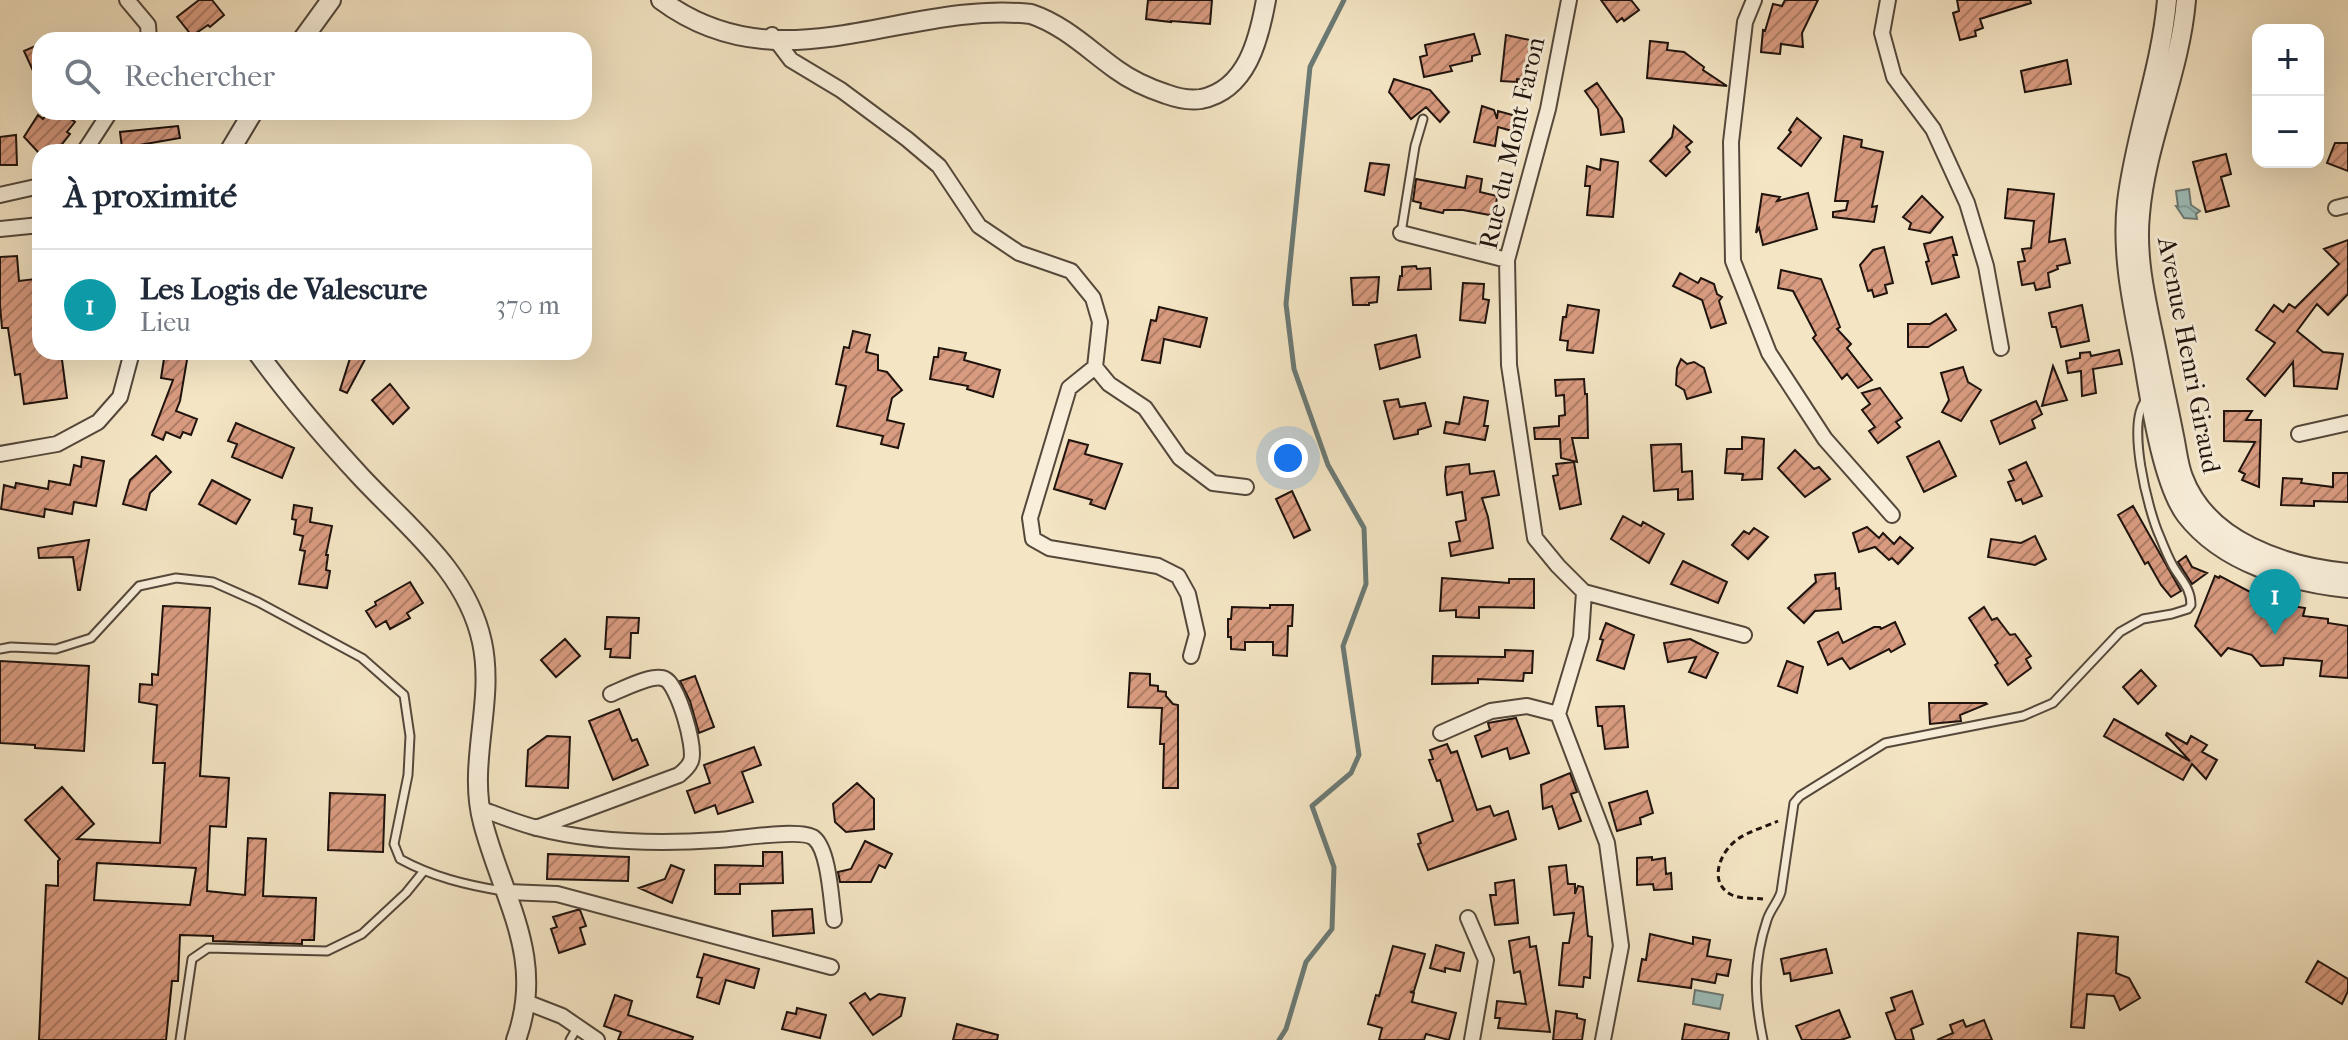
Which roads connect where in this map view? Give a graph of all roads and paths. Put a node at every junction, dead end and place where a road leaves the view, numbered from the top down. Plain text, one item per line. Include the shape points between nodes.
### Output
1 (127, 0) edge
2 (331, 0) edge
3 (661, 0) edge
4 (1266, 0) edge
5 (1569, 0) edge
6 (1754, 0) edge
7 (1888, 0) edge
8 (2167, 0) edge
9 (2185, 1) edge
10 (148, 32) edge
11 (308, 32) edge
12 (772, 35) junction
13 (1423, 119) dead end
14 (105, 120) edge
15 (248, 120) edge
16 (89, 144) edge
17 (234, 144) edge
18 (32, 188) edge
19 (0, 195) edge
20 (32, 226) edge
21 (0, 229) edge
22 (1401, 233) joint
23 (1507, 260) junction
24 (2001, 348) dead end
25 (130, 360) edge
26 (263, 360) edge
27 (1095, 367) junction
28 (2158, 394) junction
29 (2348, 423) edge
30 (2299, 434) dead end
31 (0, 454) edge
32 (1246, 487) dead end
33 (1892, 515) dead end
34 (2348, 573) edge
35 (2348, 588) edge
36 (1584, 592) junction
37 (1744, 635) dead end
38 (0, 649) edge
39 (1191, 656) dead end
40 (611, 694) dead end
41 (1558, 714) junction
42 (1441, 733) dead end
43 (479, 808) junction
44 (1792, 815) junction
45 (536, 828) junction
46 (423, 872) junction
47 (506, 892) junction
48 (1779, 900) junction
49 (1468, 918) dead end
50 (834, 920) dead end
51 (831, 967) dead end
52 (526, 1002) junction
53 (574, 1033) edge
54 (180, 1040) edge
55 (516, 1040) edge
56 (597, 1040) edge
57 (1472, 1040) edge
58 (1603, 1040) edge
59 (1763, 1040) edge

1 - 10 street
2 - 11 street
3 - 12 street via 701,24 736,34
4 - 12 street via 1261,31 1240,77 1221,92 1197,100 1144,86 1060,27 997,6 915,8
5 - 23 street, Rue du Mont Faron via 1548,109
6 - 33 street via 1745,22 1731,142 1733,261 1769,353 1825,439
7 - 24 street via 1882,33 1894,77 1933,129 1967,203 1986,266
8 - 28 street, Avenue Henri Giraud via 2134,155 2125,239 2128,276
9 - 28 street, Avenue Henri Giraud via 2140,211 2139,248
12 - 27 street via 791,60 841,90 939,166 979,226 1019,253 1071,271 1093,298 1100,322
13 - 22 lane
14 - 16 street
15 - 17 street
18 - 19 street
20 - 21 street
22 - 23 street
23 - 36 street, Rue du Mont Faron via 1509,365 1535,538
25 - 31 street via 120,397 98,422 57,444
26 - 43 street via 320,432 438,556 472,609 486,679 477,770
27 - 32 street via 1109,384 1145,408 1180,458 1213,483
27 - 39 street via 1069,388 1030,518 1033,539 1049,548 1158,566 1178,576 1197,634
28 - 34 street, Avenue Henri Giraud via 2183,476 2203,512 2219,528 2275,557
28 - 35 street, Avenue Henri Giraud via 2164,463 2185,514 2200,531 2268,570
28 - 44 lane via 2141,406 2137,424 2146,499 2174,568 2189,589 2188,609 2143,619 2120,632 2053,703 2023,716 1885,743 1800,796
29 - 30 street
36 - 37 street
36 - 41 street via 1581,637
38 - 46 lane via 56,649 91,638 139,586 176,578 213,582 258,602 362,658 404,695 408,775 394,844 400,859
40 - 45 street via 647,680 668,680 693,745 691,760 679,775
41 - 42 street via 1527,706 1491,711
41 - 58 street via 1607,843 1621,946
43 - 45 street
43 - 47 street
44 - 48 lane
44 - 48 path via 1740,837 1720,860 1724,890 1735,897
45 - 50 street via 586,838 655,842 810,835 824,854
46 - 47 lane
46 - 54 lane via 362,934 327,951 208,948 192,959
47 - 51 street via 557,894
47 - 52 street via 520,931
48 - 59 lane via 1768,916 1756,970
49 - 57 street via 1486,960
52 - 53 street via 562,1016
52 - 55 street
53 - 56 street

